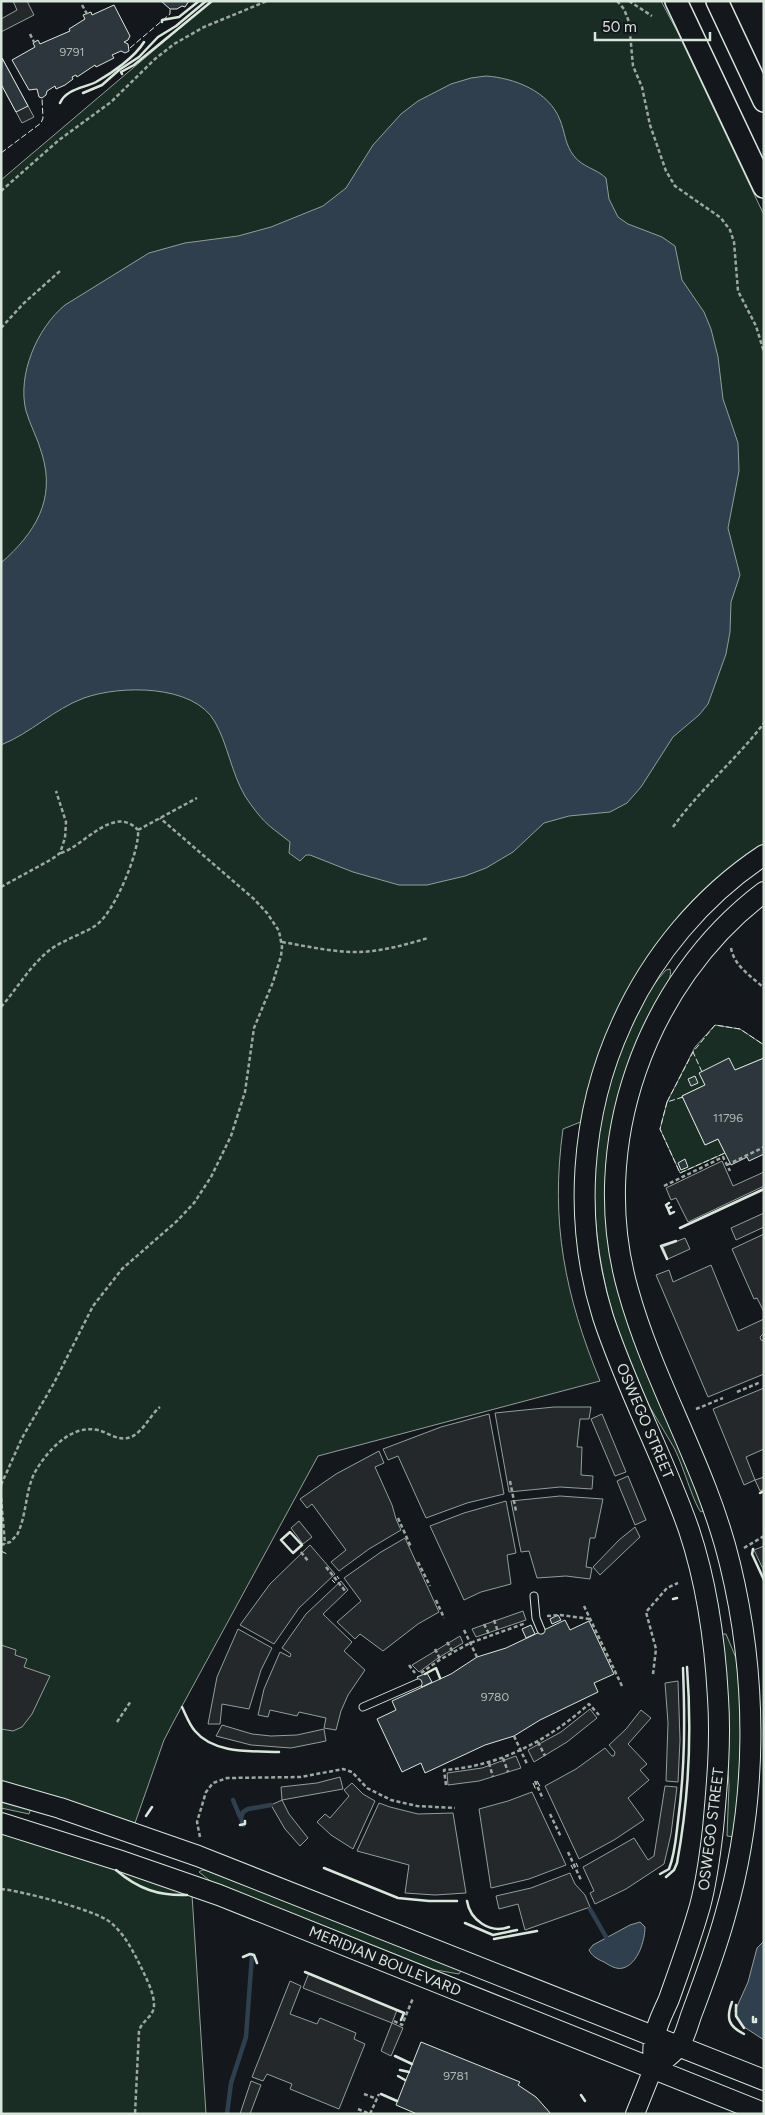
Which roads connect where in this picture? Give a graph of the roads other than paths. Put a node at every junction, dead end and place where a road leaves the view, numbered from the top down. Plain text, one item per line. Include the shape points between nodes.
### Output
1 (676, 1) edge
2 (717, 1) edge
3 (764, 101) edge
4 (764, 187) edge
5 (764, 855) edge
6 (764, 892) edge
7 (534, 1596) dead end
8 (541, 1630) dead end
9 (418, 1683) dead end
10 (363, 1707) dead end
11 (1, 1791) edge
12 (1, 1823) edge
13 (654, 2037) junction
14 (679, 2046) junction
15 (653, 2068) junction
16 (764, 2080) edge
17 (764, 2113) edge
18 (634, 2114) edge

1 - 4 main road
2 - 3 main road
5 - 13 main road, OSWEGO STREET via 724,885 690,920 659,958 636,995 601,1078 586,1164 587,1236 599,1304 689,1531 707,1606 716,1670 719,1759 709,1868 689,1943
6 - 14 main road, OSWEGO STREET via 740,911 704,949 662,1011 648,1038 629,1093 619,1136 616,1170 617,1234 628,1291 718,1524 736,1593 749,1692 750,1747 740,1854 720,1935
7 - 8 lane
9 - 10 lane
11 - 13 main road, MERIDIAN BOULEVARD via 207,1859
12 - 15 main road, MERIDIAN BOULEVARD via 219,1895
13 - 14 main road, MERIDIAN BOULEVARD
13 - 15 main road, OSWEGO STREET
14 - 15 main road, OSWEGO STREET
14 - 16 main road, MERIDIAN BOULEVARD
15 - 17 main road, MERIDIAN BOULEVARD
15 - 18 street

